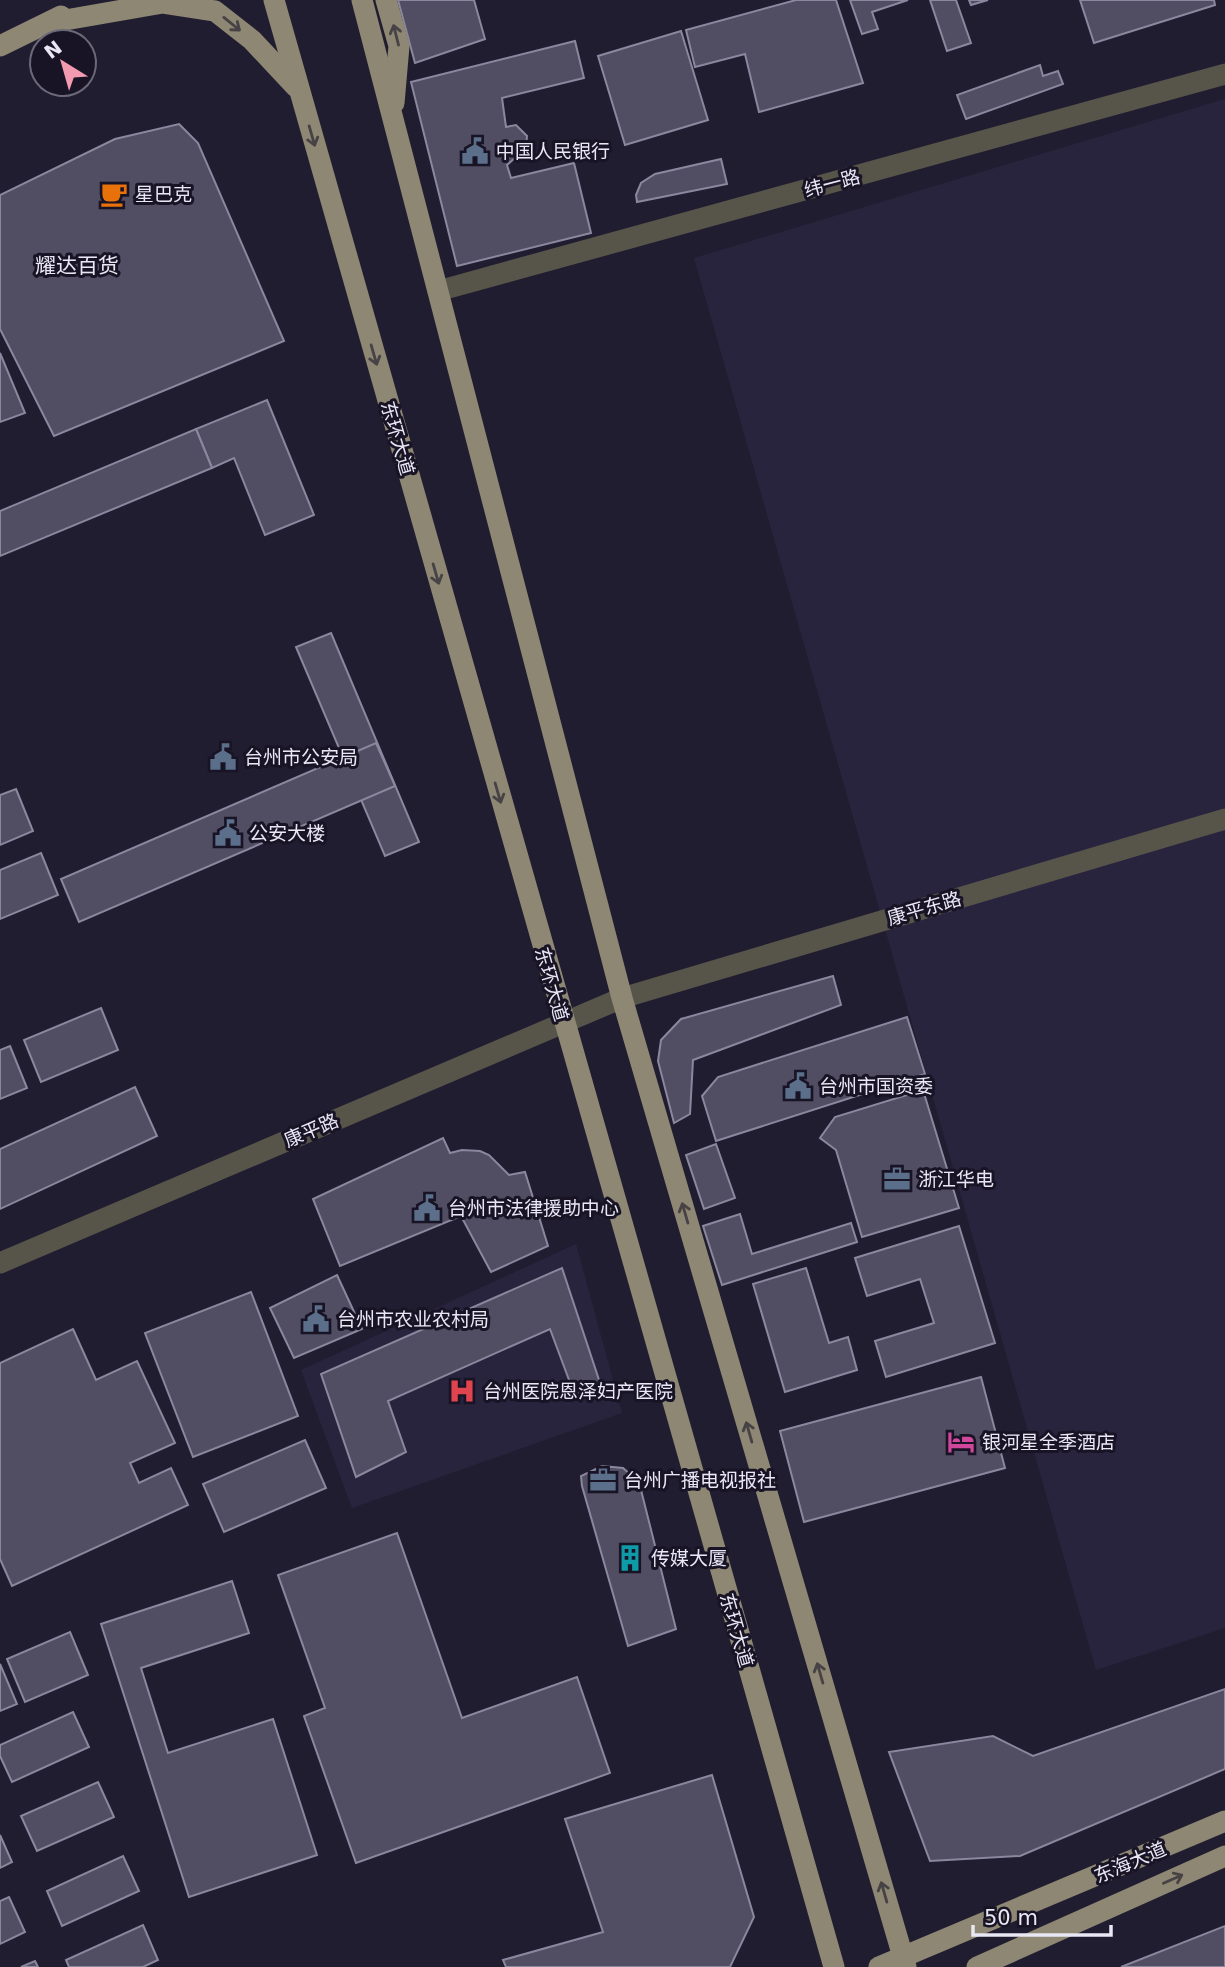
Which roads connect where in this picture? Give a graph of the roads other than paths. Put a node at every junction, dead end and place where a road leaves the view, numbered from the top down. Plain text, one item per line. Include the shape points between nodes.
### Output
1 (94, 0) edge
2 (274, 0) edge
3 (362, 0) edge
4 (386, 0) edge
5 (48, 23) junction
6 (0, 46) edge
7 (1225, 74) edge
8 (299, 91) junction
9 (393, 119) junction
10 (438, 291) junction
11 (1225, 819) edge
12 (622, 998) junction
13 (563, 1023) junction
14 (0, 1263) edge
15 (1225, 1821) edge
16 (1225, 1856) edge
17 (904, 1962) edge
18 (834, 1967) edge
19 (879, 1967) edge
20 (977, 1967) edge

1 - 5 main road
2 - 8 main road, 东环大道
3 - 9 main road
9 -> 4 main road via 399,46
5 - 6 main road
5 -> 8 main road via 163,3 215,10 252,40
7 - 10 street, 纬一路
8 -> 13 main road, 东环大道
9 - 10 main road
10 - 12 main road
11 - 12 street, 康平东路
12 - 13 street, 康平路
17 -> 12 main road
13 - 14 street, 康平路
13 - 18 main road, 东环大道
15 - 17 main road, 东海大道
20 -> 16 main road, 东海大道
17 - 19 main road, 东海大道

